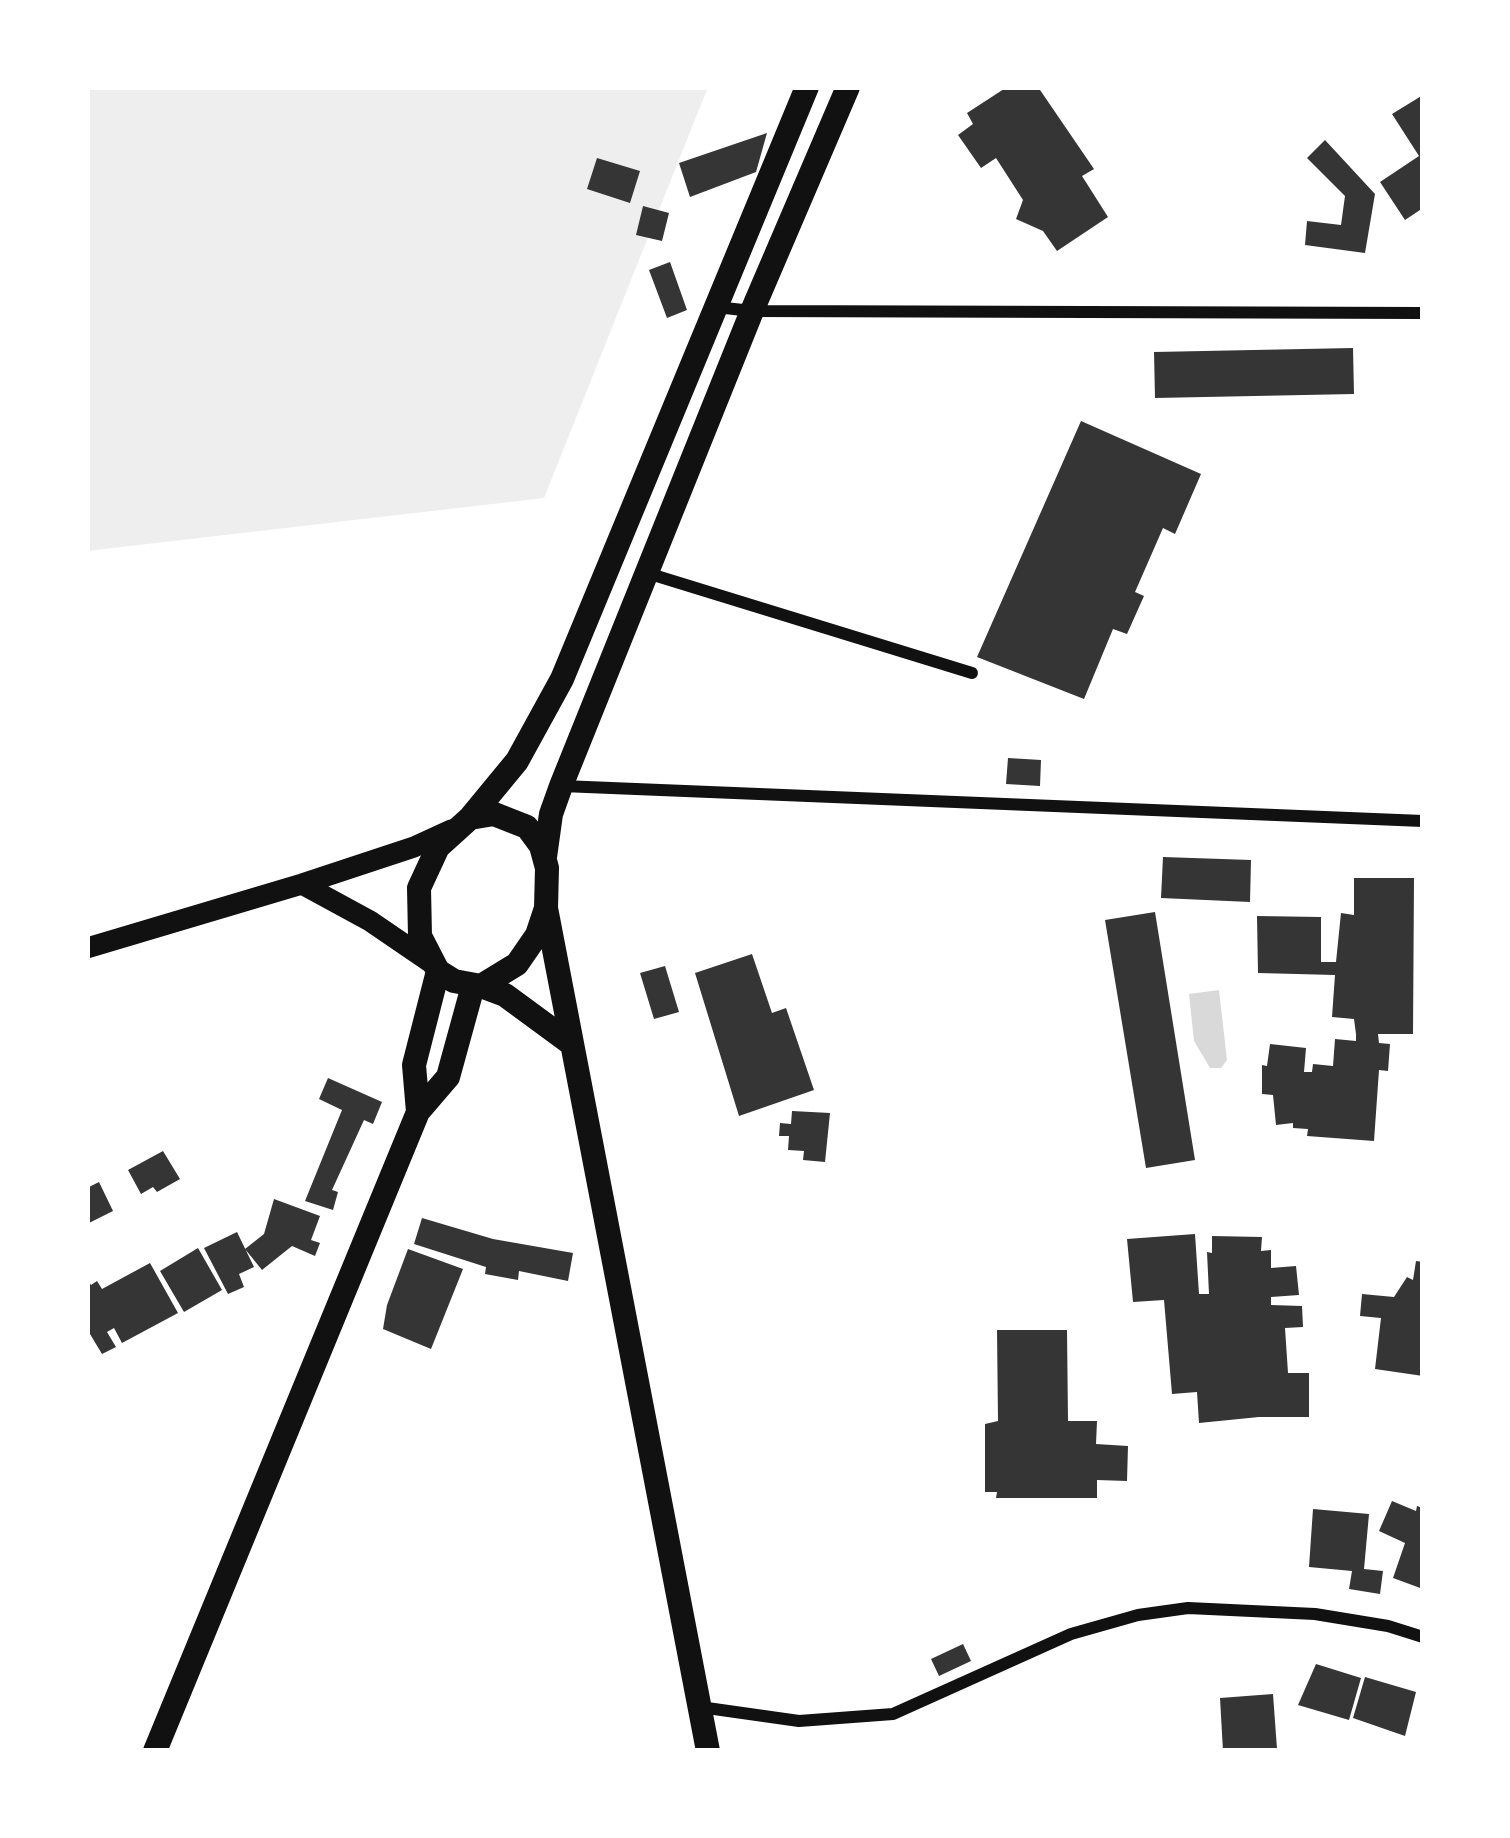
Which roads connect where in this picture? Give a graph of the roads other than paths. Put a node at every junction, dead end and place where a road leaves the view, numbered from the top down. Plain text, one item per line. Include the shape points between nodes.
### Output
1 (807, 87) edge
2 (848, 87) edge
3 (716, 307) junction
4 (752, 311) junction
5 (1423, 313) edge
6 (647, 573) junction
7 (972, 673) dead end
8 (561, 786) junction
9 (1423, 821) edge
10 (462, 823) junction
11 (545, 857) junction
12 (302, 884) junction
13 (547, 899) junction
14 (87, 948) edge
15 (435, 968) junction
16 (477, 986) junction
17 (569, 1042) junction
18 (418, 1112) junction
19 (1423, 1637) edge
20 (699, 1706) junction
21 (155, 1751) edge
22 (708, 1751) edge

1 - 3 main road
2 - 4 main road
3 - 4 street
3 - 10 main road via 562,679 517,760
4 - 5 street
4 - 6 main road
6 - 7 street
6 - 8 main road
8 - 9 street
8 - 11 main road
10 - 11 main road via 494,814 517,821
10 - 12 street
10 - 15 main road via 431,857 417,901 420,936
11 - 13 main road
12 - 14 street
12 - 15 street
13 - 16 main road via 524,957
13 - 17 main road
15 - 16 main road
15 - 18 main road via 415,1065
16 - 17 main road via 517,1002
16 - 18 main road via 448,1077
17 - 20 main road
18 - 21 main road
19 - 20 street via 1315,1614 1188,1608 1071,1634 893,1714 799,1721
20 - 22 main road

